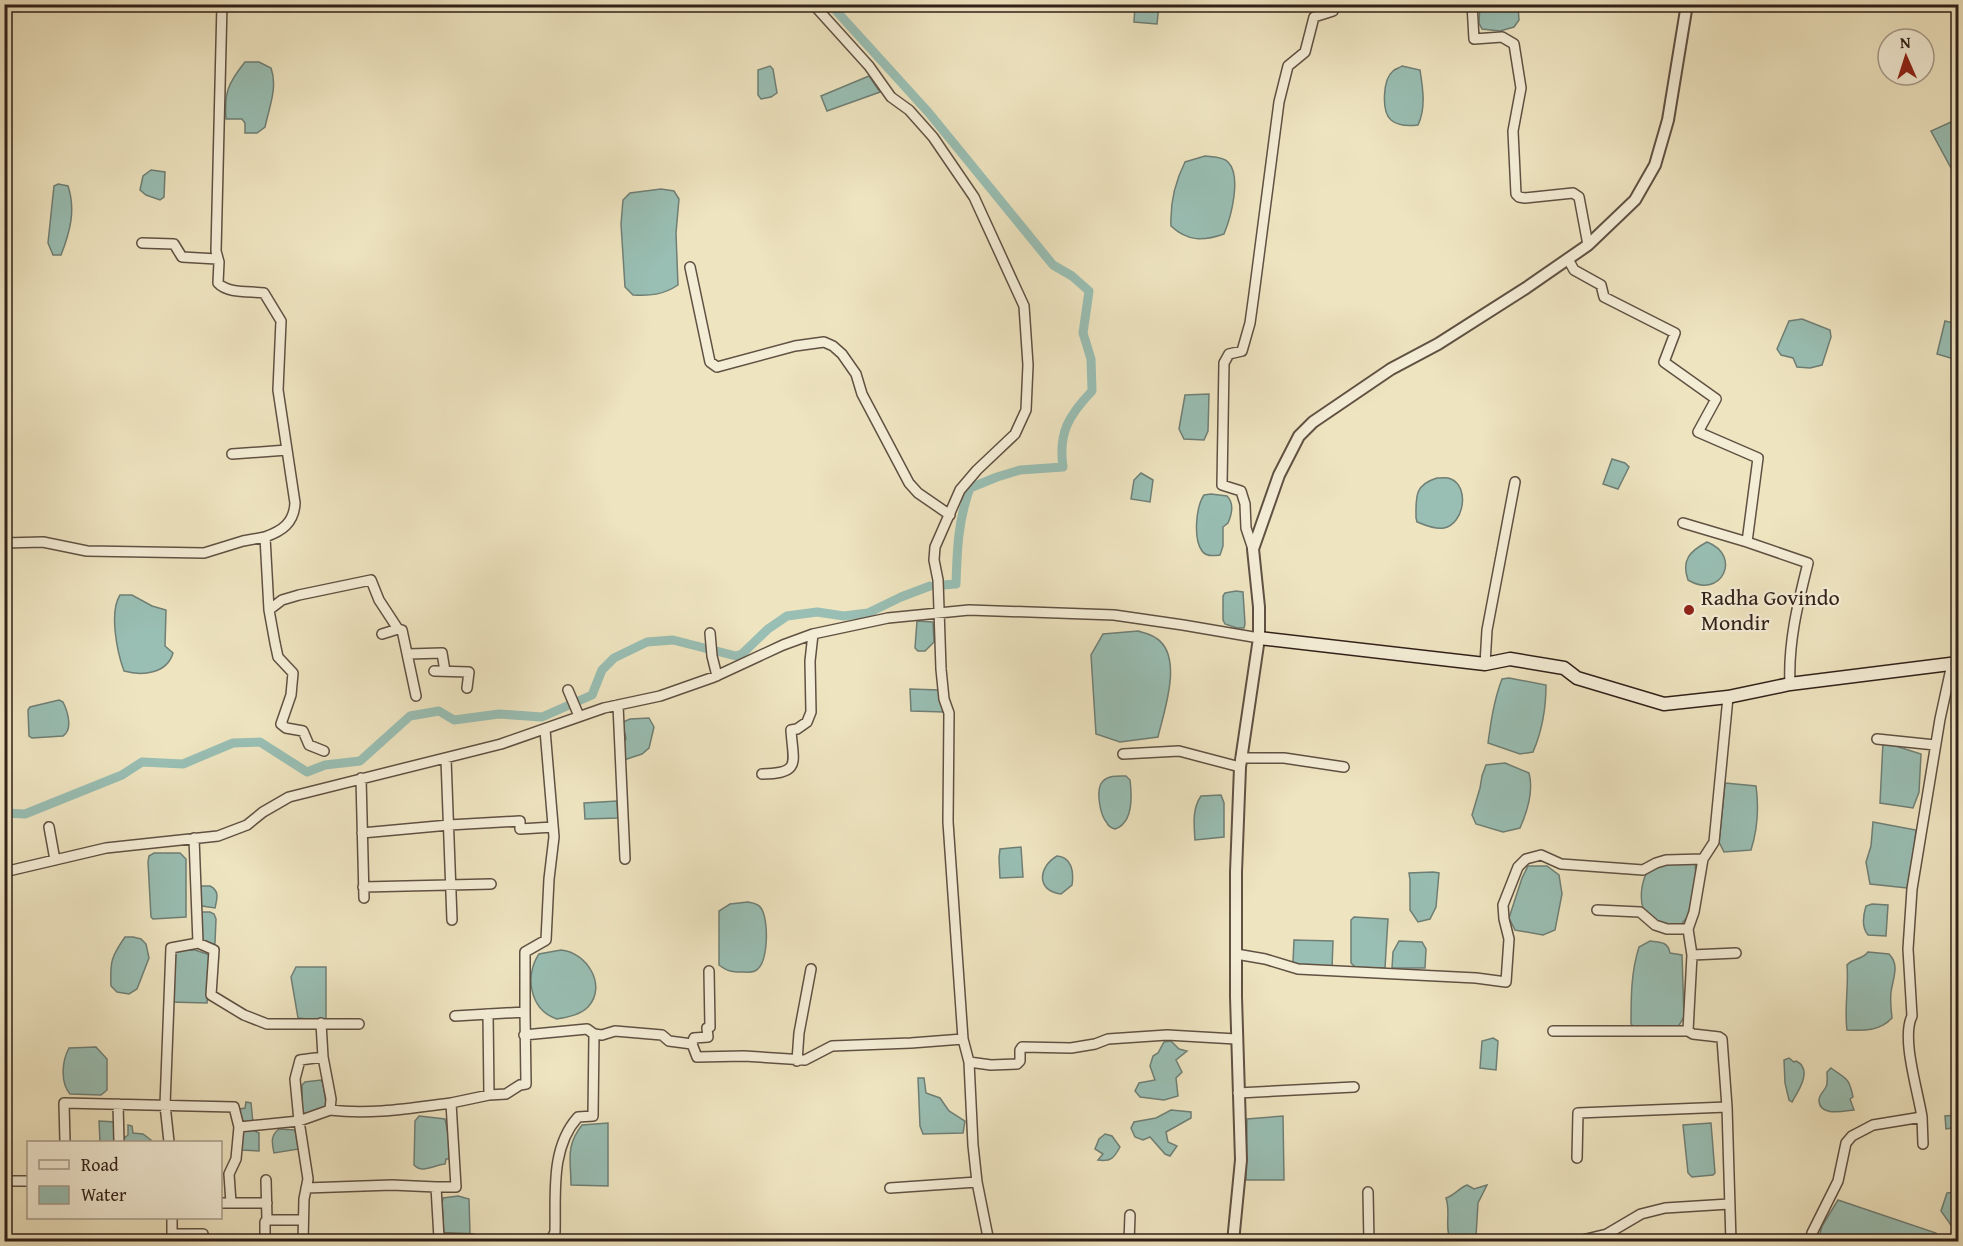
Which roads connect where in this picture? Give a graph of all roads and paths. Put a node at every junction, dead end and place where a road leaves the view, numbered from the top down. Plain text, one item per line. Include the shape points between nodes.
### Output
1 (222, 4) edge
2 (813, 4) edge
3 (1335, 4) edge
4 (1472, 4) edge
5 (1687, 4) edge
6 (142, 243) dead end
7 (1588, 245) junction
8 (217, 259) junction
9 (1568, 259) junction
10 (690, 267) dead end
11 (287, 450) junction
12 (232, 454) dead end
13 (1515, 482) dead end
14 (950, 515) junction
15 (1683, 523) dead end
16 (265, 537) junction
17 (1747, 542) junction
18 (4, 543) edge
19 (1253, 549) junction
20 (269, 610) junction
21 (938, 613) junction
22 (398, 629) junction
23 (710, 633) dead end
24 (382, 634) dead end
25 (813, 634) junction
26 (1259, 638) junction
27 (408, 654) junction
28 (1955, 663) edge
29 (1485, 664) junction
30 (434, 671) dead end
31 (445, 671) junction
32 (717, 676) junction
33 (1790, 684) junction
34 (467, 688) dead end
35 (568, 690) dead end
36 (416, 696) dead end
37 (1728, 697) junction
38 (618, 705) junction
39 (576, 709) junction
40 (545, 730) junction
41 (1877, 739) dead end
42 (1935, 745) junction
43 (324, 751) dead end
44 (1123, 754) dead end
45 (446, 759) junction
46 (1240, 762) junction
47 (1344, 767) dead end
48 (762, 774) dead end
49 (361, 778) junction
50 (449, 825) junction
51 (48, 827) dead end
52 (553, 827) junction
53 (362, 833) junction
54 (194, 838) junction
55 (625, 859) dead end
56 (1703, 859) junction
57 (55, 860) junction
58 (4, 872) edge
59 (491, 884) dead end
60 (451, 885) junction
61 (363, 887) junction
62 (364, 898) dead end
63 (1597, 910) dead end
64 (452, 920) dead end
65 (1688, 929) junction
66 (198, 943) junction
67 (1736, 953) dead end
68 (1236, 954) junction
69 (1692, 955) junction
70 (811, 969) dead end
71 (709, 971) dead end
72 (525, 1012) junction
73 (488, 1014) junction
74 (455, 1016) dead end
75 (321, 1023) junction
76 (359, 1024) dead end
77 (1553, 1031) dead end
78 (1688, 1031) junction
79 (594, 1034) junction
80 (524, 1035) junction
81 (963, 1039) junction
82 (1236, 1039) junction
83 (692, 1044) junction
84 (323, 1057) junction
85 (797, 1061) junction
86 (969, 1062) junction
87 (1354, 1087) dead end
88 (1238, 1093) junction
89 (489, 1095) junction
90 (451, 1103) junction
91 (118, 1104) junction
92 (165, 1106) junction
93 (1727, 1107) junction
94 (330, 1110) junction
95 (1922, 1116) junction
96 (299, 1121) junction
97 (239, 1127) junction
98 (65, 1141) edge
99 (119, 1141) edge
100 (169, 1141) edge
101 (1923, 1144) dead end
102 (1577, 1158) dead end
103 (4, 1180) edge
104 (266, 1180) dead end
105 (27, 1181) edge
106 (977, 1182) junction
107 (436, 1187) junction
108 (306, 1188) junction
109 (890, 1188) dead end
110 (1368, 1192) dead end
111 (222, 1203) edge
112 (231, 1203) junction
113 (267, 1203) junction
114 (1729, 1204) junction
115 (1130, 1215) dead end
116 (172, 1219) edge
117 (267, 1220) junction
118 (303, 1220) junction
119 (172, 1238) edge
120 (436, 1240) edge
121 (204, 1242) edge
122 (265, 1242) edge
123 (303, 1242) edge
124 (475, 1242) edge
125 (549, 1242) edge
126 (989, 1242) edge
127 (1130, 1242) edge
128 (1233, 1242) edge
129 (1368, 1242) edge
130 (1574, 1242) edge
131 (1731, 1242) edge
132 (1810, 1242) edge

1 - 8 street
2 - 14 street via 869,66 891,97 933,137 974,197 1024,306 1026,410 1016,434 960,490
3 - 19 street via 1333,11 1314,16 1305,52 1288,66 1274,137 1250,323 1242,351 1229,354 1224,363 1222,485 1241,491
4 - 7 street via 1474,39 1502,37 1514,44 1521,88 1513,131 1516,194 1525,198 1573,193 1579,196
5 - 7 street via 1668,120 1655,165 1635,200
6 - 8 street via 174,244 182,256
7 - 9 street
8 - 11 street via 218,284 222,288 264,293 281,321 278,390
9 - 17 street via 1574,270 1601,285 1604,297 1675,333 1664,362 1716,399 1698,432 1758,458
9 - 19 street via 1313,422 1299,436 1283,465
10 - 14 street via 710,362 717,366 824,342 833,346 856,374 862,394 909,483
11 - 12 street
11 - 16 street via 294,515 280,532
13 - 29 street via 1487,630
14 - 21 street via 935,548
15 - 17 street
16 - 18 street via 204,553 87,551 43,542
16 - 20 street
17 - 33 street via 1808,563 1793,627
19 - 26 street
20 - 22 street via 282,600 371,580
20 - 43 street via 278,657 292,673 291,695 281,724 303,731 309,745
21 - 25 street via 888,618
21 - 26 street via 969,610 1114,615
21 - 81 street via 944,699 949,713 948,822
22 - 24 street
22 - 27 street via 402,630
23 - 32 street
25 - 32 street
25 - 48 street via 809,720 791,730 790,770
26 - 29 main road
26 - 46 street
27 - 31 street via 442,653
27 - 36 street
28 - 33 main road
28 - 42 street
29 - 37 main road via 1510,659 1564,668 1577,678 1664,704
30 - 31 street
31 - 34 street via 469,672
32 - 38 street via 660,696
33 - 37 main road
35 - 39 street
37 - 56 street via 1714,842
38 - 39 street
38 - 55 street
39 - 40 street
40 - 45 street
40 - 52 street
41 - 42 street
42 - 95 street via 1912,889 1908,949 1912,1016 1908,1042
44 - 46 street via 1179,751
45 - 49 street
45 - 50 street
46 - 47 street via 1284,758
46 - 68 street
49 - 53 street
49 - 54 street via 289,797 247,825 218,836
50 - 52 street via 520,821 520,829
50 - 53 street
50 - 60 street
51 - 57 street
52 - 72 street via 546,939 525,952
53 - 61 street
54 - 57 street via 106,848
54 - 66 street
56 - 65 street
56 - 68 street via 1666,860 1643,870 1561,864 1541,855 1526,859 1518,867 1503,905 1509,939 1506,982 1298,969
57 - 58 street
59 - 60 street
60 - 61 street
60 - 64 street
61 - 62 street
63 - 65 street via 1640,912 1655,925
65 - 69 street
66 - 75 street via 214,950 211,995 216,999 267,1024
66 - 92 street via 171,948
67 - 69 street
68 - 82 street
69 - 78 street
70 - 85 street
71 - 83 street via 708,1037 694,1038
72 - 73 street
72 - 80 street
73 - 74 street
73 - 89 street
75 - 76 street
75 - 84 street
77 - 78 street
78 - 93 street via 1722,1039
79 - 80 street via 587,1029
79 - 83 street via 615,1031 662,1035 669,1041
79 - 125 street via 593,1116 578,1117 560,1153 555,1232
80 - 89 street via 526,1084 506,1094
81 - 85 street via 832,1046
81 - 86 street
82 - 86 street via 1167,1035 1108,1039 1077,1047 1022,1047 1017,1064
82 - 88 street
83 - 85 street via 697,1057
84 - 94 street
84 - 96 street via 300,1060 295,1078
86 - 106 street
87 - 88 street
88 - 128 street via 1241,1160
89 - 90 street
90 - 94 street via 382,1112
90 - 107 street via 456,1187
91 - 92 street
91 - 98 street via 64,1103
91 - 99 street
92 - 97 street via 234,1107
92 - 100 street
93 - 102 street via 1578,1113
93 - 114 street
94 - 96 street
95 - 101 street
95 - 132 street via 1873,1125 1852,1136 1846,1143 1838,1181
96 - 97 street
96 - 108 street
97 - 112 street via 236,1159 230,1174
103 - 105 street
104 - 113 street
106 - 109 street
106 - 126 street
107 - 108 street
107 - 120 street
108 - 118 street
110 - 129 street
111 - 112 street
112 - 113 street
113 - 117 street
114 - 130 street via 1665,1208 1641,1214 1606,1234
114 - 131 street
115 - 127 street
116 - 119 street
117 - 118 street
117 - 122 street
118 - 123 street
119 - 121 street via 203,1234
120 - 124 street

